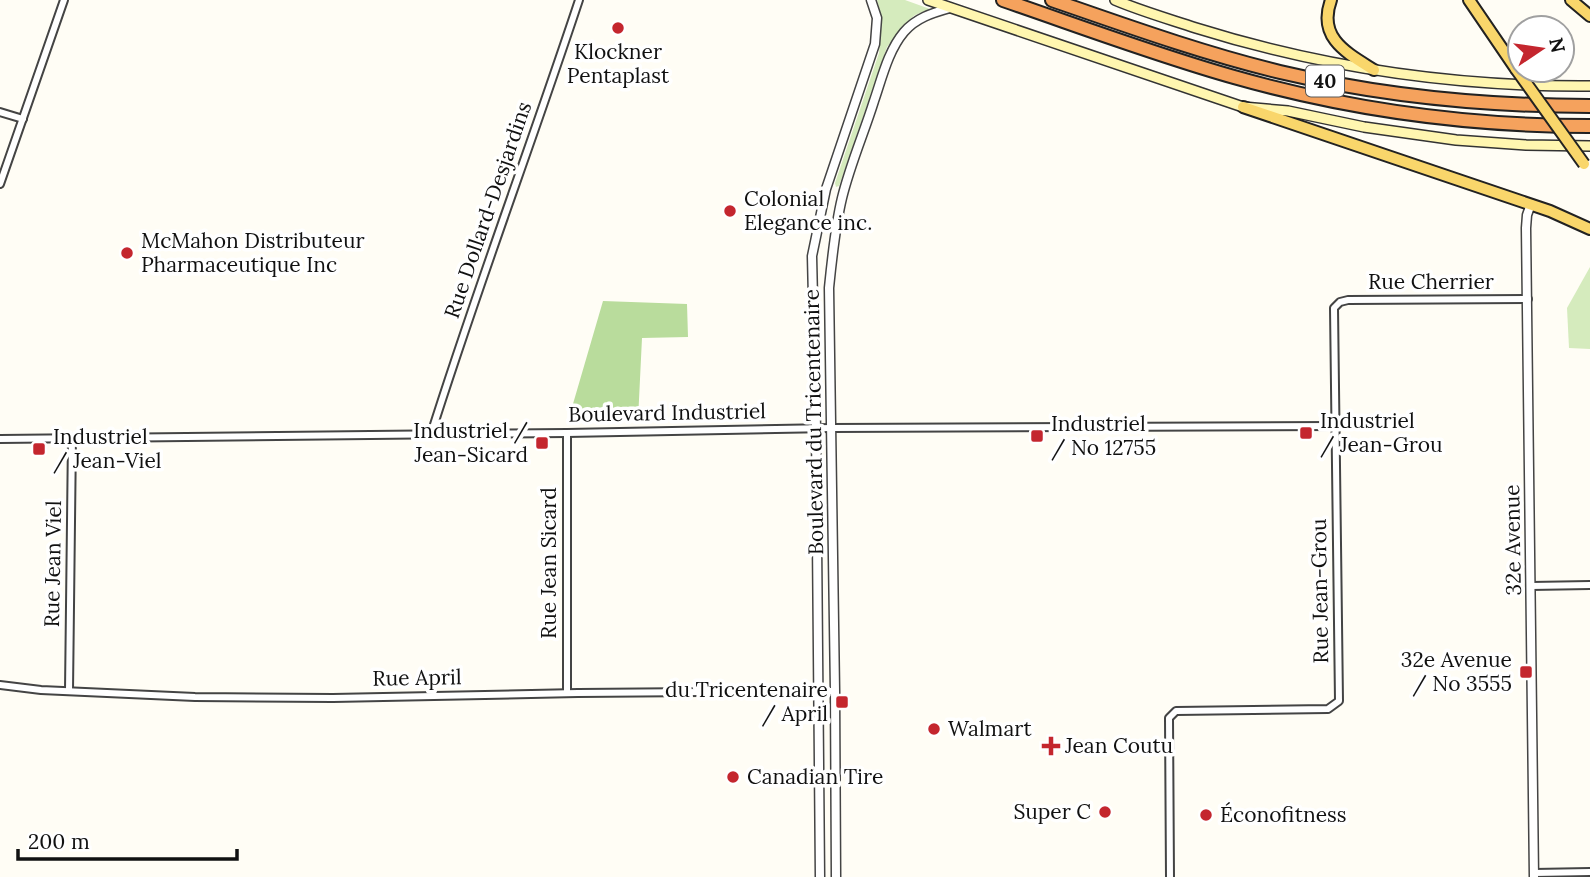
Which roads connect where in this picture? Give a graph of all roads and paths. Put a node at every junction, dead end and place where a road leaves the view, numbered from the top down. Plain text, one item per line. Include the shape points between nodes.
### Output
1 (64, 0) edge
2 (579, 0) edge
3 (871, 0) edge
4 (928, 0) edge
5 (1003, 0) edge
6 (1052, 0) edge
7 (1115, 0) edge
8 (1331, 0) edge
9 (1571, 0) edge
10 (1468, 1) edge
11 (950, 8) junction
12 (1590, 16) edge
13 (1374, 70) junction
14 (1590, 86) edge
15 (1590, 106) edge
16 (1243, 107) junction
17 (0, 112) edge
18 (23, 119) junction
19 (1590, 126) edge
20 (1590, 146) edge
21 (1587, 168) edge
22 (0, 184) edge
23 (827, 189) junction
24 (843, 194) junction
25 (1531, 204) junction
26 (1590, 229) edge
27 (1528, 299) junction
28 (1336, 305) joint
29 (1335, 426) junction
30 (816, 428) junction
31 (831, 428) junction
32 (567, 433) junction
33 (431, 434) junction
34 (72, 437) junction
35 (0, 439) edge
36 (1590, 585) edge
37 (1531, 586) junction
38 (0, 685) edge
39 (69, 691) junction
40 (817, 691) junction
41 (835, 691) junction
42 (567, 693) junction
43 (1590, 872) edge
44 (1534, 875) edge
45 (820, 877) edge
46 (835, 877) edge
47 (1170, 877) edge

1 - 18 street
2 - 33 street, Rue Dollard-Desjardins
3 - 23 street, Boulevard du Tricentenaire via 877,18 875,44
4 - 11 main road
5 - 19 highway, 40 via 1208,69 1322,99 1467,121
6 - 15 highway, 40 via 1292,75 1476,103
7 - 13 main road via 1250,44
8 - 13 main road via 1327,19 1332,38
9 - 12 main road
10 - 21 main road, bridge
11 - 16 main road
11 - 24 street, Boulevard du Tricentenaire via 915,22 894,46
13 - 14 main road via 1495,84
16 - 20 main road via 1446,139
16 - 25 main road
17 - 18 street
18 - 22 street
23 - 24 street
23 - 30 street, Boulevard du Tricentenaire via 812,256
24 - 31 street, Boulevard du Tricentenaire via 829,288
25 - 26 main road
25 - 27 street, 32e Avenue via 1526,224
27 - 28 street, Rue Cherrier via 1348,300
27 - 37 street, 32e Avenue
28 - 29 street, Rue Jean-Grou
29 - 31 street, Boulevard Industriel
29 - 47 street, Rue Jean-Grou via 1339,701 1328,709 1176,710 1169,718
30 - 31 street, Boulevard Industriel
30 - 32 street, Boulevard Industriel
30 - 40 street, Boulevard du Tricentenaire
31 - 41 street, Boulevard du Tricentenaire
32 - 33 street, Boulevard Industriel
32 - 42 street, Rue Jean Sicard
33 - 34 street, Boulevard Industriel
34 - 35 street, Boulevard Industriel
34 - 39 street, Rue Jean Viel
36 - 37 street
37 - 44 street, 32e Avenue
38 - 39 street, Rue April
39 - 42 street, Rue April via 333,698
40 - 41 street, Rue April
40 - 42 street, Rue April
40 - 45 street, Boulevard du Tricentenaire
41 - 46 street, Boulevard du Tricentenaire
43 - 44 street

